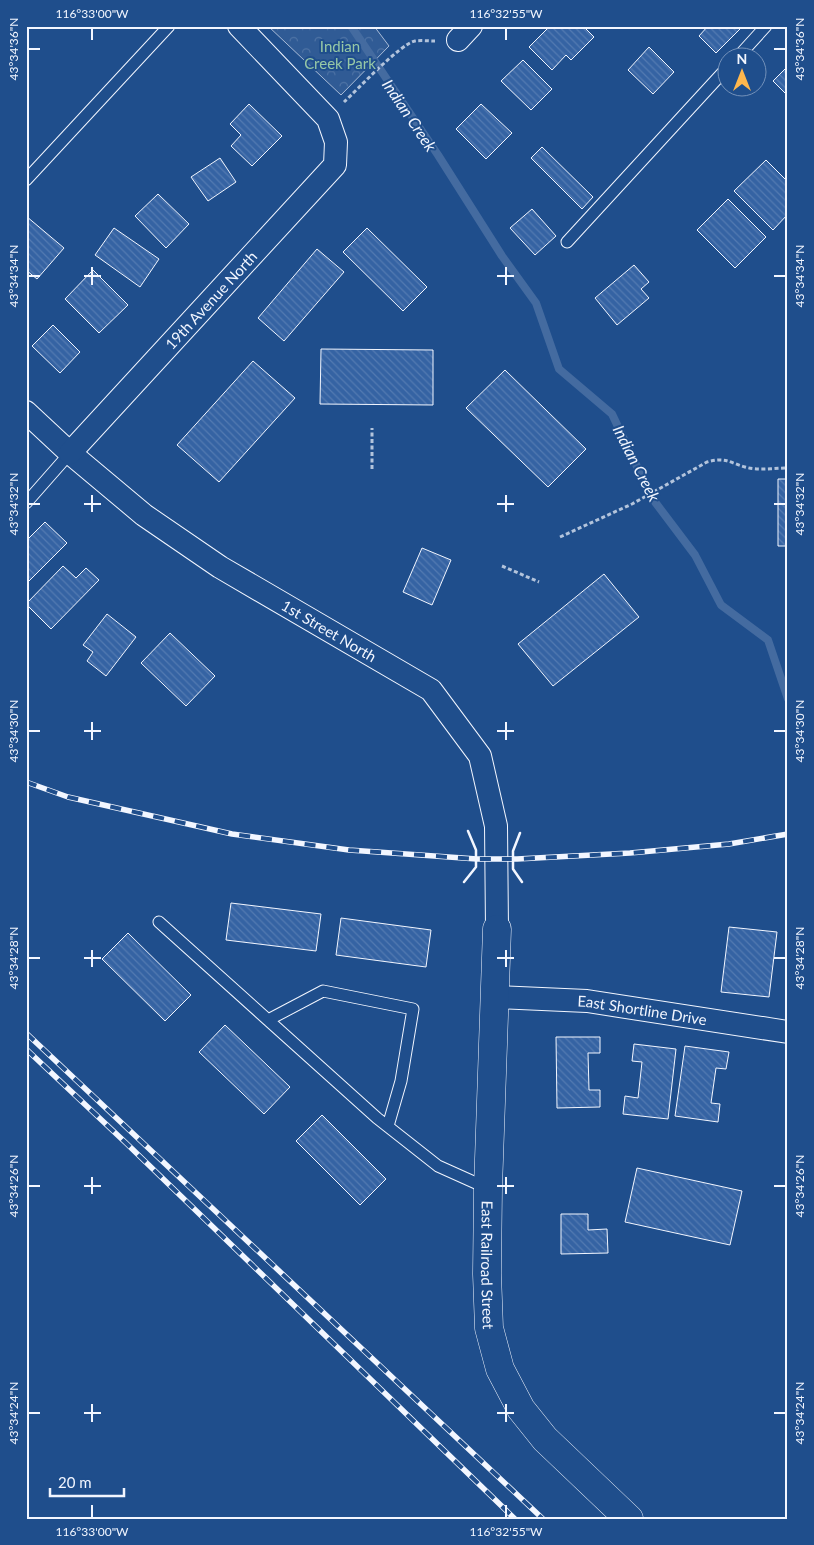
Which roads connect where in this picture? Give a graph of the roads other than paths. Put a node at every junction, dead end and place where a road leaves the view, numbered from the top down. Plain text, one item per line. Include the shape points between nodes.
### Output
1 (169, 26) edge
2 (239, 26) edge
3 (766, 26) edge
4 (747, 48) edge
5 (716, 80) edge
6 (26, 180) edge
7 (567, 242) dead end
8 (26, 412) edge
9 (70, 453) junction
10 (26, 503) edge
11 (158, 922) dead end
12 (497, 929) joint
13 (495, 996) junction
14 (268, 1020) junction
15 (788, 1032) edge
16 (388, 1126) junction
17 (488, 1188) junction
18 (629, 1519) edge

1 - 6 lane
2 - 9 street, 19th Avenue North via 328,119 336,142 335,165
3 - 4 lane
5 - 7 lane
8 - 9 street, 1st Street North
9 - 10 lane
9 - 12 street, 1st Street North via 144,515 220,567 431,690 480,756 496,826
11 - 14 lane
12 - 13 street, East Railroad Street
13 - 15 street, East Shortline Drive via 587,1001
13 - 17 street, East Railroad Street
14 - 16 lane
14 - 16 lane via 323,991 413,1009 401,1081
16 - 17 lane via 438,1166
17 - 18 street, East Railroad Street via 488,1328 500,1369 521,1409 545,1439

